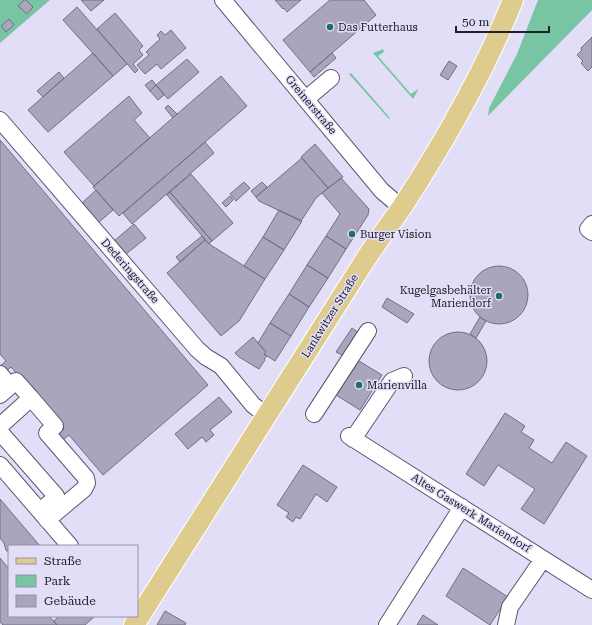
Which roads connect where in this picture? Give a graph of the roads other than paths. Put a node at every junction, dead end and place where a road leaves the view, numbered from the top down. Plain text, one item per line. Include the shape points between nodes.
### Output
1 (223, 0) edge
2 (513, 0) edge
3 (330, 78) dead end
4 (306, 100) junction
5 (0, 120) edge
6 (401, 207) junction
7 (592, 224) edge
8 (592, 232) edge
9 (368, 331) dead end
10 (404, 376) dead end
11 (3, 385) edge
12 (32, 398) junction
13 (314, 414) dead end
14 (266, 415) junction
15 (0, 426) edge
16 (0, 432) edge
17 (0, 464) edge
18 (462, 507) junction
19 (44, 516) junction
20 (69, 545) edge
21 (544, 559) junction
22 (592, 590) edge
23 (138, 616) edge
24 (387, 625) edge
25 (506, 625) edge

1 - 4 street, Greinerstraße
2 - 6 main road, Lankwitzer Straße via 467,101
3 - 4 street
4 - 6 street, Greinerstraße via 382,191
5 - 14 street, Dederingstraße via 197,349 221,366 253,405
6 - 14 main road, Lankwitzer Straße
7 - 8 street via 588,230
9 - 13 street
10 - 18 street, Altes Gaswerk Mariendorf via 392,381 351,438
11 - 12 street via 16,381
12 - 15 street
12 - 19 street via 55,426 47,433 86,478 87,483 84,488
14 - 23 main road, Lankwitzer Straße
16 - 19 street via 56,496
17 - 19 street
18 - 21 street, Altes Gaswerk Mariendorf
18 - 24 street
19 - 20 street
21 - 22 street, Altes Gaswerk Mariendorf
21 - 25 street via 510,607

